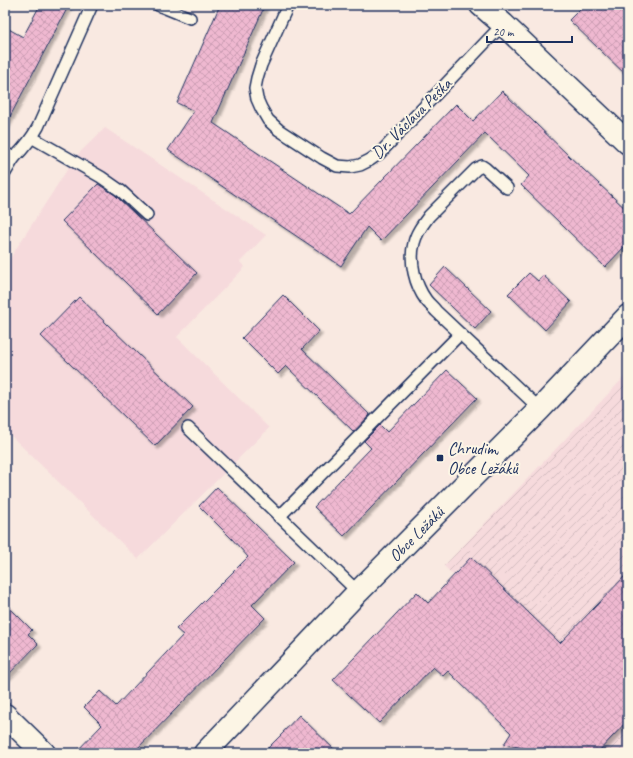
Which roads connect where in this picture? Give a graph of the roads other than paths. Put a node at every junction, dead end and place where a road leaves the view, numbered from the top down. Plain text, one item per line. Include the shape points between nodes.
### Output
1 (92, 5) edge
2 (158, 5) edge
3 (288, 5) edge
4 (481, 5) edge
5 (190, 18) dead end
6 (503, 24) junction
7 (33, 138) junction
8 (628, 143) edge
9 (9, 156) edge
10 (5, 173) edge
11 (507, 188) dead end
12 (146, 215) dead end
13 (628, 316) edge
14 (460, 334) junction
15 (540, 409) junction
16 (188, 428) dead end
17 (279, 517) junction
18 (358, 592) junction
19 (5, 715) edge
20 (44, 753) edge
21 (205, 753) edge

1 - 7 lane
2 - 5 lane
3 - 6 lane, Dr. Václava Peška via 261,65 255,88 257,99 268,120 279,130 337,166 360,165 380,153
4 - 6 main road
6 - 8 main road
7 - 9 lane
7 - 12 lane via 101,177 121,191
9 - 10 lane
11 - 14 lane via 485,168 479,167 429,216 414,243 413,264 419,288 436,311
13 - 15 main road, Obce Ležáků
14 - 15 lane
14 - 17 lane
15 - 18 main road, Obce Ležáků
16 - 17 lane
17 - 18 lane
18 - 21 main road, Obce Ležáků
19 - 20 main road

